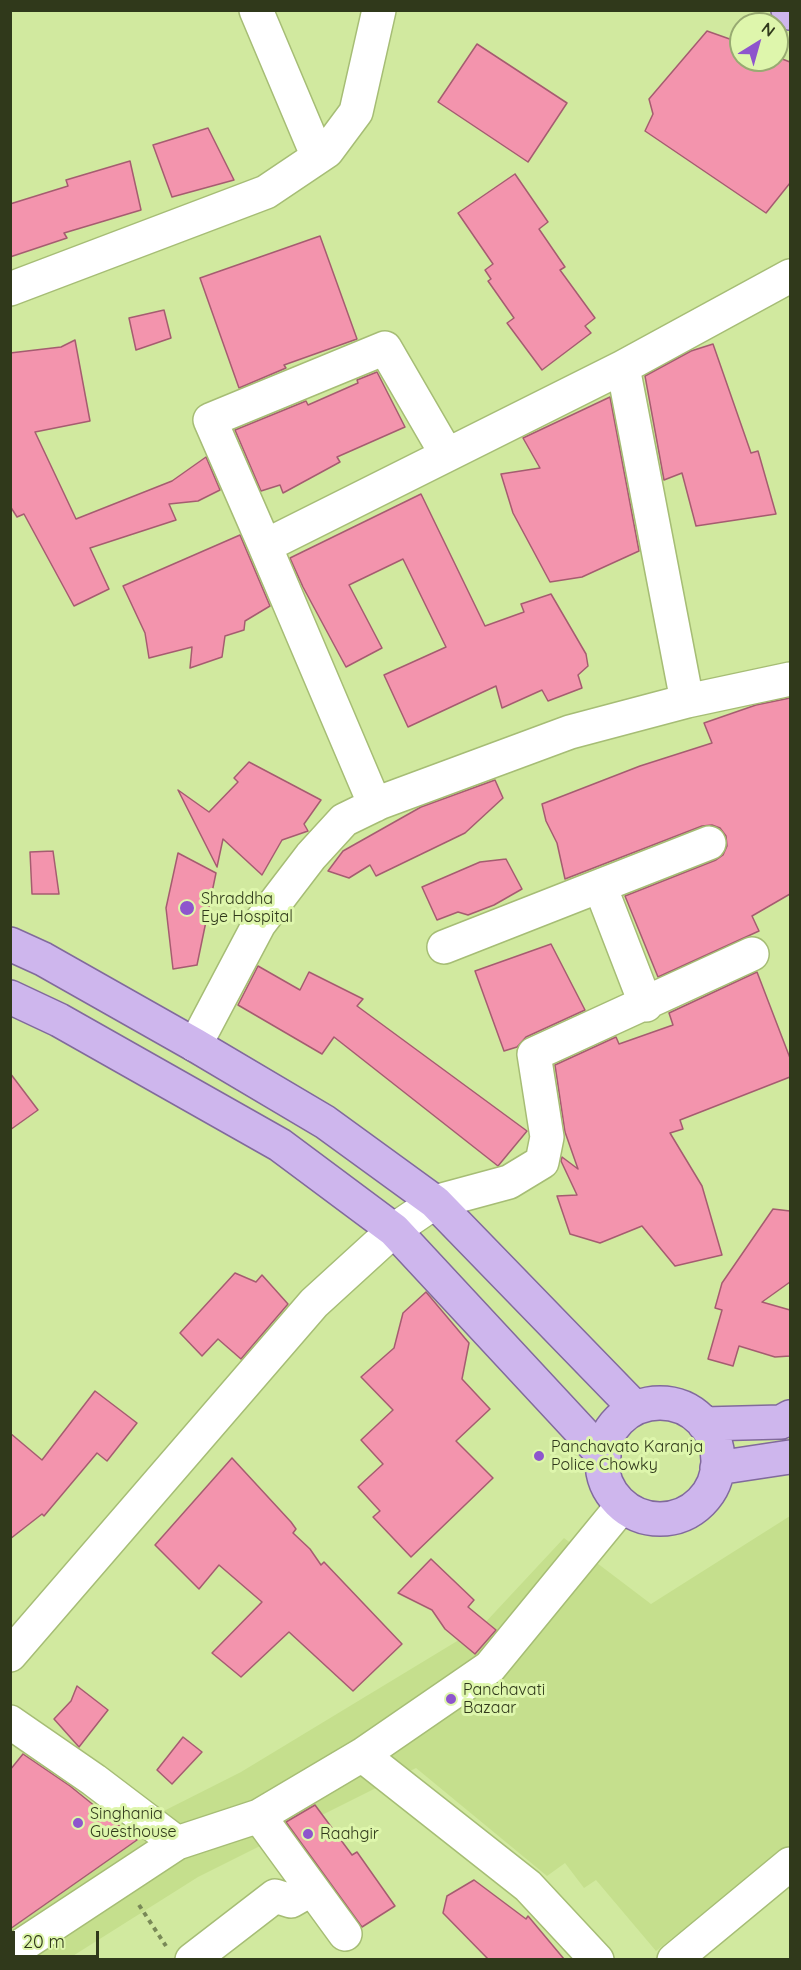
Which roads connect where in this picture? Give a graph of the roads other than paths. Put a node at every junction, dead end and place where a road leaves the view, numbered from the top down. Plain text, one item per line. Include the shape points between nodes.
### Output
1 (256, 10) edge
2 (372, 17) edge
3 (318, 157) junction
4 (790, 276) edge
5 (10, 289) edge
6 (623, 367) junction
7 (447, 455) junction
8 (265, 546) junction
9 (790, 679) edge
10 (687, 702) junction
11 (375, 805) junction
12 (708, 843) dead end
13 (600, 886) junction
14 (10, 944) edge
15 (444, 947) dead end
16 (752, 954) dead end
17 (14, 1002) edge
18 (646, 1005) junction
19 (195, 1045) junction
20 (435, 1202) junction
21 (394, 1230) junction
22 (635, 1408) junction
23 (790, 1417) edge
24 (704, 1424) junction
25 (604, 1456) junction
26 (790, 1457) edge
27 (717, 1468) junction
28 (622, 1506) junction
29 (10, 1655) edge
30 (10, 1722) edge
31 (362, 1755) junction
32 (259, 1816) junction
33 (177, 1843) junction
34 (790, 1864) edge
35 (312, 1889) junction
36 (345, 1934) dead end
37 (10, 1953) edge
38 (180, 1954) edge
39 (597, 1959) edge
40 (674, 1959) edge

1 - 3 street
2 - 3 street via 356,112 327,151
3 - 5 street via 266,192
4 - 6 street
6 - 7 street
6 - 10 street
7 - 8 street
7 - 8 street via 385,348 210,420
8 - 11 street
9 - 10 street
10 - 11 street via 570,732
11 - 19 street via 344,820 259,924
12 - 13 street
13 - 15 street
13 - 18 street
14 - 19 main road
16 - 18 street
17 - 21 main road via 158,1074 280,1145
18 - 20 street via 534,1054 547,1137 542,1162 508,1182
19 - 20 main road via 325,1122
20 - 21 street
20 - 22 main road
21 - 25 main road
21 - 29 street via 314,1303
22 - 24 main road via 653,1403 672,1404 690,1411
22 - 25 main road via 607,1434
23 - 24 main road via 781,1422
24 - 27 main road via 714,1440 719,1458
25 - 28 main road via 602,1472 609,1491
26 - 27 main road
27 - 28 main road via 708,1495 695,1509 677,1518 638,1516
28 - 31 street via 490,1666
30 - 33 street
31 - 32 street
31 - 39 street via 528,1886
32 - 33 street
32 - 35 street
33 - 37 street
34 - 40 street
35 - 36 street
35 - 38 street via 291,1901 275,1896

